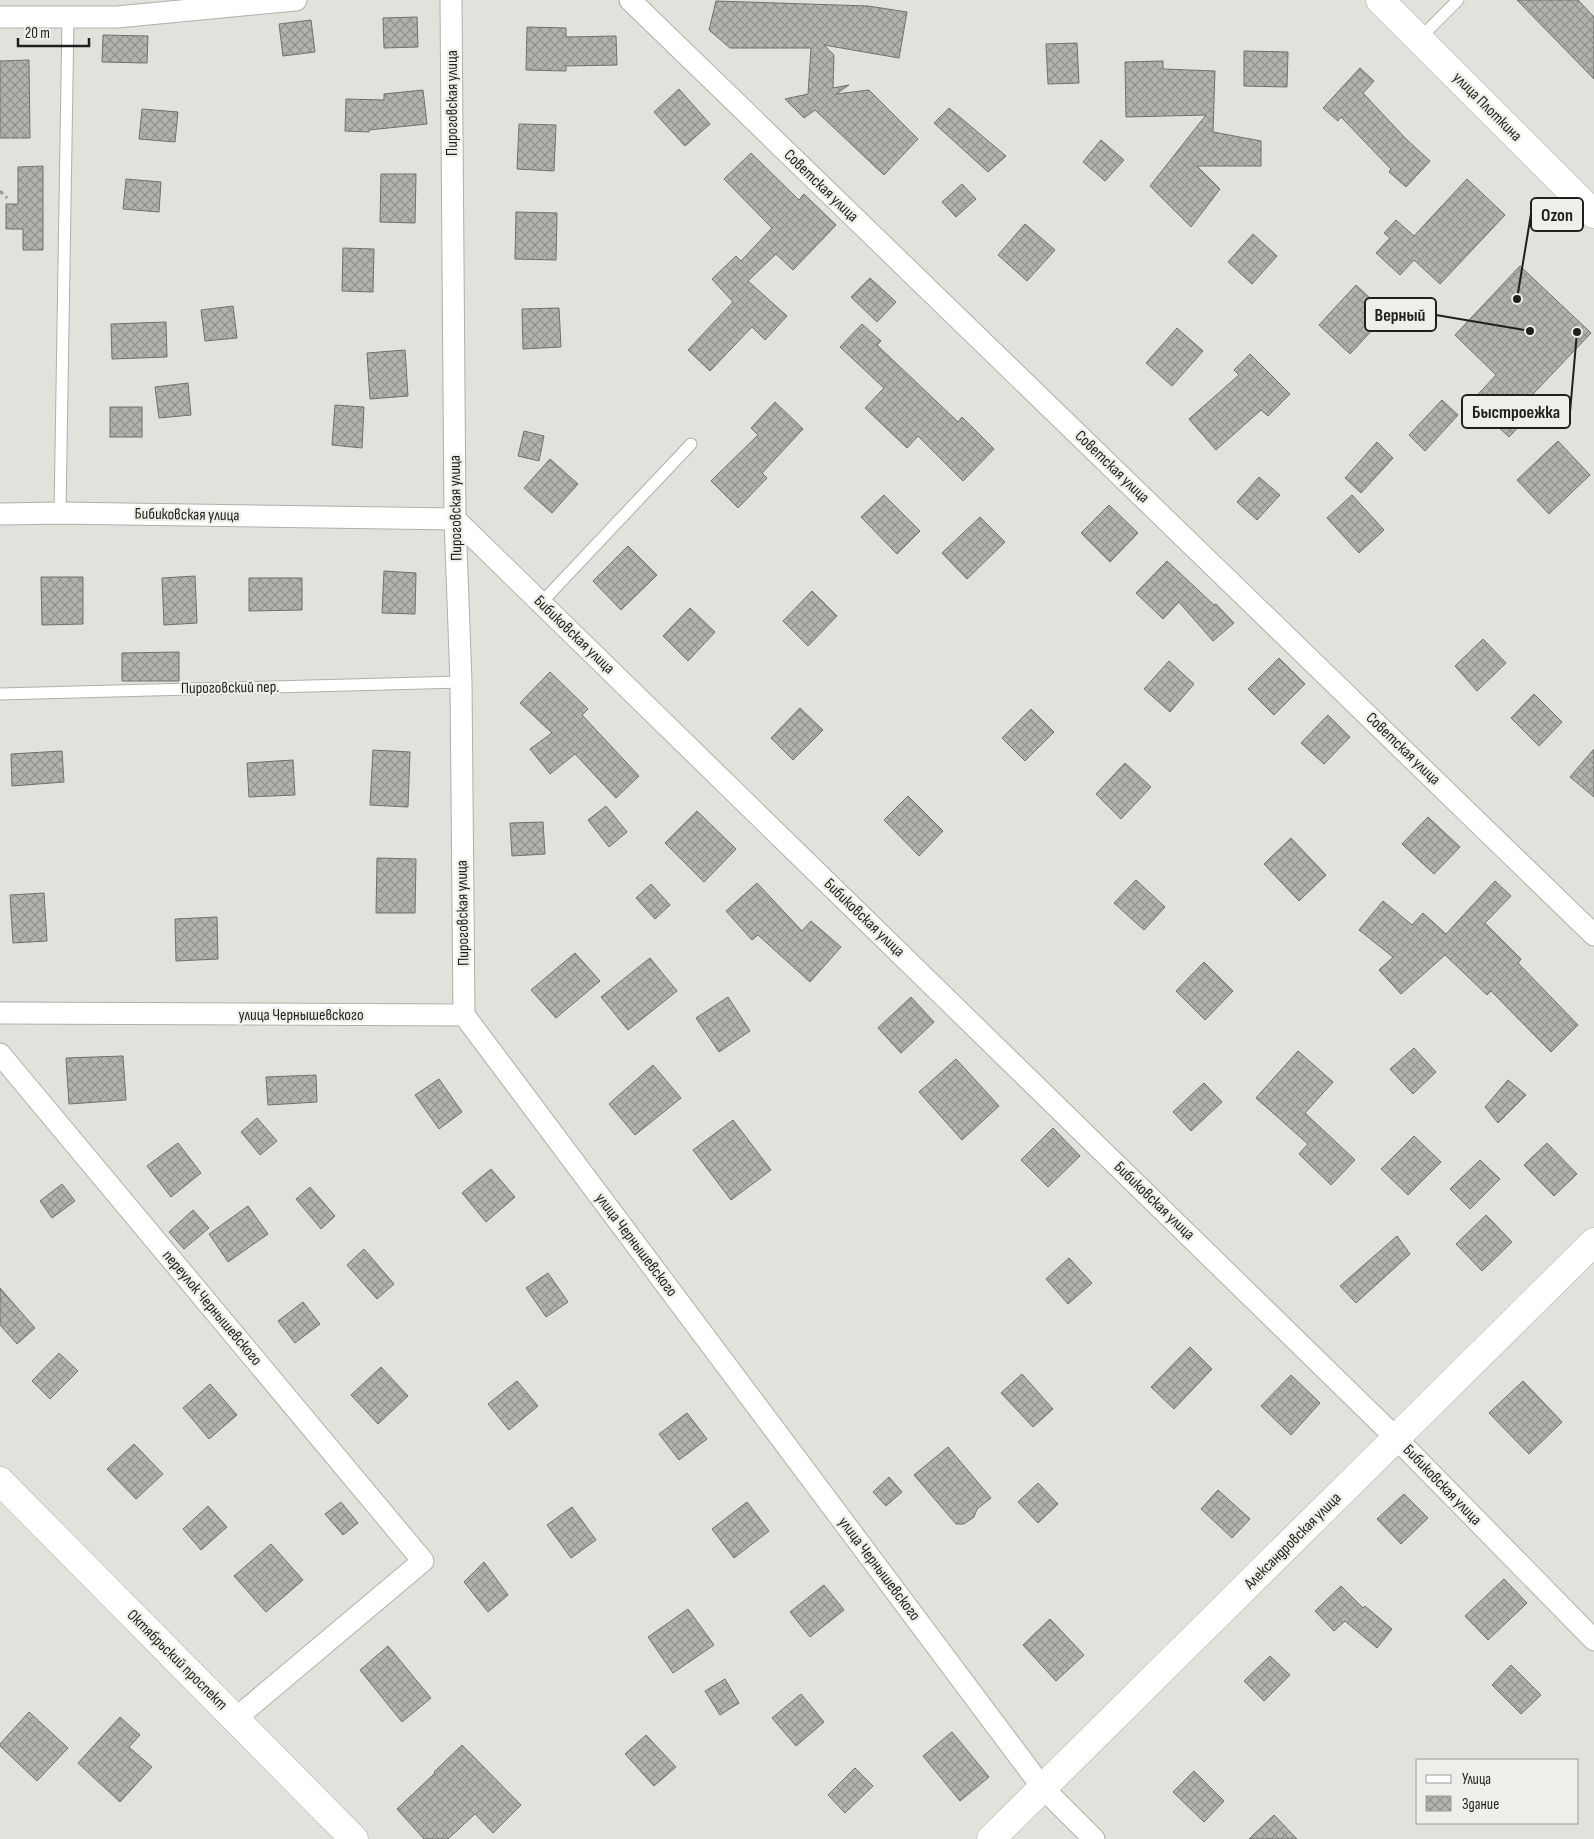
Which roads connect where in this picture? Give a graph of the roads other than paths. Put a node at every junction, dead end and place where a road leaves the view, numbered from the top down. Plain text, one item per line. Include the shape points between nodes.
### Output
1 (296, 0) edge
2 (451, 0) edge
3 (630, 0) edge
4 (1380, 0) edge
5 (1458, 0) edge
6 (118, 8) edge
7 (0, 17) edge
8 (68, 18) junction
9 (1419, 39) junction
10 (1594, 214) edge
11 (691, 444) dead end
12 (60, 513) junction
13 (0, 514) edge
14 (455, 519) junction
15 (541, 603) junction
16 (461, 682) junction
17 (0, 694) edge
18 (1594, 935) edge
19 (0, 1013) edge
20 (464, 1015) junction
21 (0, 1054) edge
22 (1594, 1242) edge
23 (1396, 1438) junction
24 (0, 1481) edge
25 (1594, 1640) edge
26 (235, 1719) junction
27 (1042, 1787) junction
28 (354, 1839) edge
29 (991, 1839) edge
30 (1094, 1839) edge

1 - 6 street
2 - 14 street, Пироговская улица
3 - 18 street, Советская улица
4 - 9 street, улица Плоткина
5 - 9 lane
6 - 8 street
7 - 8 street
8 - 12 lane
9 - 10 street, улица Плоткина
11 - 15 lane
12 - 13 street, Бибиковская улица
12 - 14 street, Бибиковская улица
14 - 15 street, Бибиковская улица
14 - 16 street, Пироговская улица
15 - 23 street, Бибиковская улица
16 - 17 lane, Пироговский пер.
16 - 20 street, Пироговская улица
19 - 20 street, улица Чернышевского
20 - 27 street, улица Чернышевского
21 - 26 street, переулок Чернышевского via 423,1562
22 - 23 street, Александровская улица
23 - 25 street, Бибиковская улица
23 - 27 street, Александровская улица
24 - 26 street, Октябрьский проспект
26 - 28 street, Октябрьский проспект
27 - 29 street, Александровская улица
27 - 30 street, улица Чернышевского

